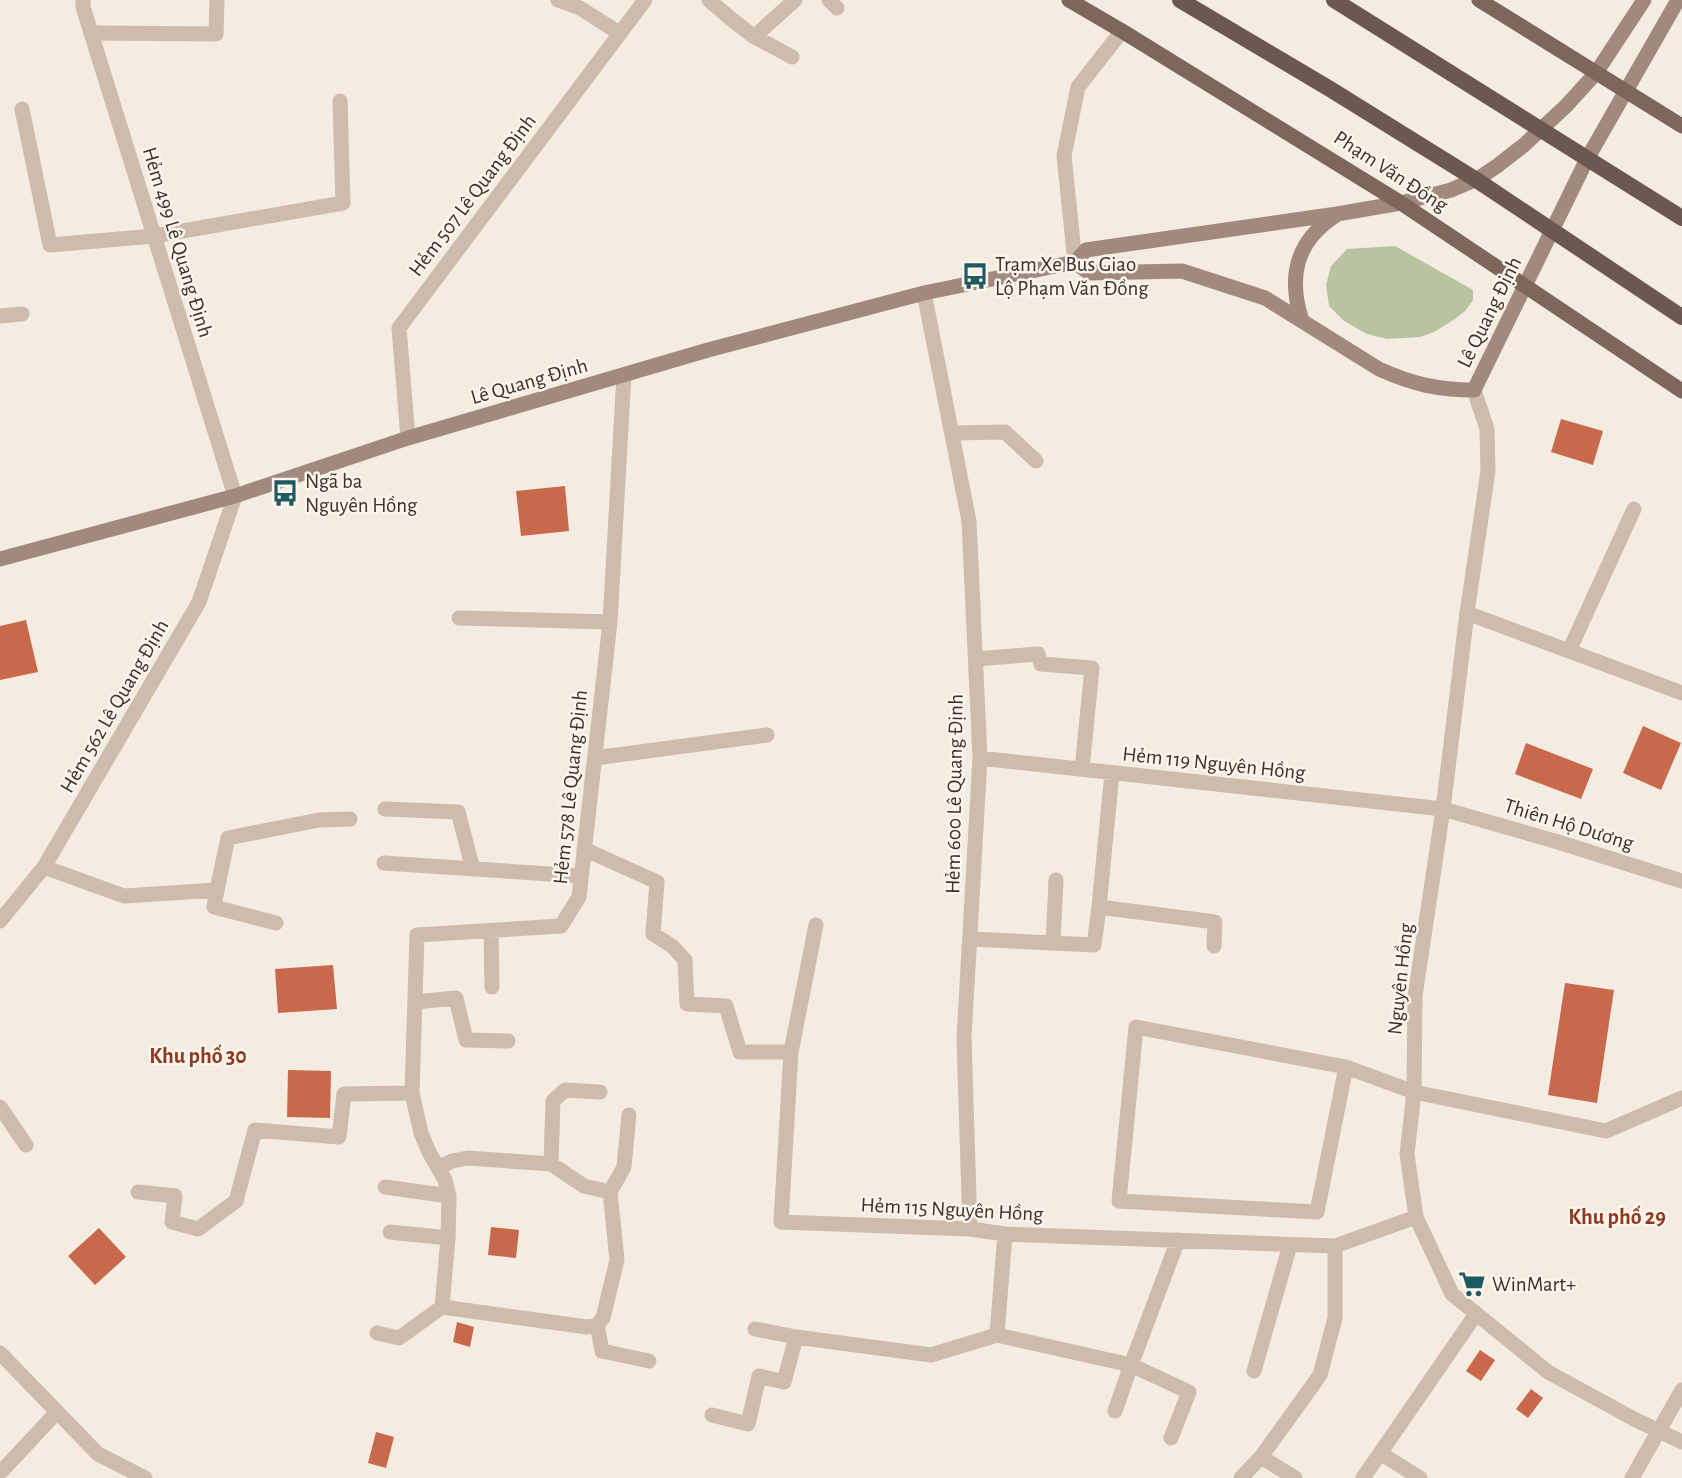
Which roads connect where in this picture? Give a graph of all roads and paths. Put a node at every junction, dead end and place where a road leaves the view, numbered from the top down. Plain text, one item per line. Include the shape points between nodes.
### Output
1 (83, 0) edge
2 (217, 0) edge
3 (558, 0) edge
4 (645, 0) edge
5 (709, 0) edge
6 (795, 0) edge
7 (1069, 0) edge
8 (1180, 0) edge
9 (1334, 0) edge
10 (1479, 0) edge
11 (1644, 0) edge
12 (1678, 0) edge
13 (580, 4) edge
14 (1122, 31) junction
15 (91, 33) junction
16 (620, 33) junction
17 (755, 36) junction
18 (792, 57) dead end
19 (1596, 73) junction
20 (1626, 90) junction
21 (340, 101) dead end
22 (22, 109) dead end
23 (1682, 126) edge
24 (1541, 130) junction
25 (1587, 159) junction
26 (1475, 179) junction
27 (1401, 203) junction
28 (1337, 214) junction
29 (1682, 218) edge
30 (1553, 230) junction
31 (154, 236) junction
32 (1075, 262) junction
33 (1525, 286) junction
34 (924, 293) junction
35 (22, 314) dead end
36 (0, 316) edge
37 (1682, 317) edge
38 (1302, 321) junction
39 (624, 375) junction
40 (1474, 390) junction
41 (1682, 391) edge
42 (952, 433) junction
43 (408, 438) junction
44 (1036, 461) dead end
45 (236, 496) junction
46 (1634, 509) dead end
47 (0, 559) edge
48 (1467, 613) junction
49 (459, 618) dead end
50 (610, 622) junction
51 (1569, 651) junction
52 (976, 659) junction
53 (1682, 693) edge
54 (767, 735) dead end
55 (595, 758) junction
56 (980, 758) junction
57 (1082, 769) junction
58 (1112, 773) junction
59 (385, 809) dead end
60 (1443, 809) junction
61 (350, 819) dead end
62 (584, 849) junction
63 (384, 863) dead end
64 (44, 867) junction
65 (473, 869) junction
66 (581, 876) junction
67 (1056, 880) dead end
68 (1682, 881) edge
69 (217, 890) junction
70 (1099, 907) junction
71 (0, 921) edge
72 (276, 923) dead end
73 (816, 925) dead end
74 (491, 930) junction
75 (971, 939) junction
76 (1053, 943) junction
77 (1214, 946) dead end
78 (492, 987) dead end
79 (415, 1002) junction
80 (508, 1041) dead end
81 (791, 1052) junction
82 (1346, 1067) junction
83 (600, 1092) dead end
84 (1414, 1092) junction
85 (412, 1093) junction
86 (1682, 1098) edge
87 (0, 1107) edge
88 (629, 1115) dead end
89 (26, 1145) dead end
90 (551, 1164) junction
91 (438, 1168) junction
92 (385, 1186) dead end
93 (138, 1192) dead end
94 (610, 1192) junction
95 (449, 1196) junction
96 (1416, 1217) junction
97 (970, 1229) junction
98 (390, 1232) dead end
99 (1005, 1234) junction
100 (448, 1238) junction
101 (1178, 1240) junction
102 (1290, 1245) junction
103 (1335, 1246) junction
104 (442, 1307) junction
105 (1476, 1314) junction
106 (597, 1325) junction
107 (755, 1329) dead end
108 (376, 1333) dead end
109 (997, 1335) junction
110 (796, 1337) junction
111 (0, 1353) edge
112 (649, 1361) dead end
113 (1131, 1365) junction
114 (1254, 1371) dead end
115 (1682, 1390) edge
116 (1115, 1411) dead end
117 (57, 1412) junction
118 (712, 1414) dead end
119 (1659, 1431) junction
120 (1171, 1438) dead end
121 (1682, 1442) edge
122 (1380, 1453) junction
123 (1261, 1457) junction
124 (0, 1473) edge
125 (145, 1478) edge
126 (1241, 1478) edge
127 (1295, 1478) edge
128 (1363, 1478) edge
129 (1420, 1478) edge
130 (1632, 1478) edge

1 - 15 street, Hẻm 499 Lê Quang Định
2 - 15 street via 216,34
3 - 13 street
4 - 16 street, Hẻm 507 Lê Quang Định
5 - 17 street
6 - 17 street
7 - 14 main road, Phạm Văn Đồng
8 - 26 highway, Phạm Văn Đồng
9 - 24 highway
10 - 19 main road
11 - 19 main road, Lê Quang Định
12 - 20 main road, Lê Quang Định
13 - 16 street
14 - 27 main road, Phạm Văn Đồng
14 - 32 street via 1078,87 1073,110 1064,156
15 - 31 street, Hẻm 499 Lê Quang Định
16 - 43 street, Hẻm 507 Lê Quang Định via 399,328
17 - 18 street
19 - 20 main road
19 - 24 main road, Lê Quang Định
20 - 23 main road
20 - 25 main road, Lê Quang Định
21 - 31 street via 343,203
22 - 31 street via 50,245
24 - 25 highway
24 - 26 main road, Lê Quang Định
25 - 29 highway
25 - 30 main road, Lê Quang Định
26 - 27 main road, Lê Quang Định via 1436,195
26 - 30 highway, Phạm Văn Đồng
27 - 28 main road, Lê Quang Định
27 - 33 main road, Phạm Văn Đồng
28 - 32 main road, Lê Quang Định via 1086,250
28 - 38 main road via 1313,235 1298,262 1294,292
30 - 33 main road, Lê Quang Định
30 - 37 highway, Phạm Văn Đồng
31 - 45 street, Hẻm 499 Lê Quang Định
32 - 34 main road, Lê Quang Định
32 - 38 main road, Lê Quang Định via 1089,273 1182,271 1265,298
33 - 40 main road, Lê Quang Định
33 - 41 main road, Phạm Văn Đồng
34 - 39 main road, Lê Quang Định
34 - 42 street, Hẻm 600 Lê Quang Định
35 - 36 street
38 - 40 main road, Lê Quang Định via 1398,378 1418,385
39 - 43 main road, Lê Quang Định
39 - 50 street, Hẻm 578 Lê Quang Định
40 - 48 street, Nguyên Hồng via 1487,429 1488,471
42 - 44 street via 1005,432
42 - 52 street, Hẻm 600 Lê Quang Định via 969,521
43 - 45 main road, Lê Quang Định
45 - 47 main road, Lê Quang Định
45 - 64 street, Hẻm 562 Lê Quang Định via 199,602
46 - 51 street
48 - 51 street
48 - 60 street, Nguyên Hồng
49 - 50 street
50 - 55 street, Hẻm 578 Lê Quang Định
51 - 53 street
52 - 56 street, Hẻm 600 Lê Quang Định
52 - 57 street via 1038,654 1041,664 1092,668
54 - 55 street
55 - 62 street, Hẻm 578 Lê Quang Định
56 - 57 street, Hẻm 119 Nguyên Hồng
56 - 75 street, Hẻm 600 Lê Quang Định
57 - 58 street, Hẻm 119 Nguyên Hồng
58 - 60 street, Hẻm 119 Nguyên Hồng
58 - 70 street
59 - 65 street via 458,812
60 - 68 street, Thiên Hộ Dương
60 - 84 street, Nguyên Hồng via 1416,996
61 - 69 street via 320,820 228,838
62 - 66 street, Hẻm 578 Lê Quang Định
62 - 81 street via 657,882 653,934 686,960 687,1004 726,1006 740,1052
63 - 65 street
64 - 69 street via 124,896
64 - 71 street, Hẻm 562 Lê Quang Định
65 - 66 street
66 - 74 street, Hẻm 578 Lê Quang Định via 579,897 561,926
67 - 76 street
69 - 72 street via 213,907
70 - 76 street via 1094,945
70 - 77 street via 1215,922
73 - 81 street, Hẻm 115 Nguyên Hồng
74 - 78 street
74 - 79 street, Hẻm 578 Lê Quang Định via 417,935
75 - 76 street
75 - 97 street, Hẻm 600 Lê Quang Định via 964,1038
79 - 80 street via 456,998 466,1040
79 - 85 street, Hẻm 578 Lê Quang Định
81 - 97 street, Hẻm 115 Nguyên Hồng via 781,1222
82 - 82 street via 1317,1212 1119,1201 1136,1027
82 - 84 street
83 - 90 street via 565,1090 553,1101
84 - 86 street via 1606,1131
84 - 96 street, Nguyên Hồng via 1407,1154
85 - 91 street, Hẻm 578 Lê Quang Định via 421,1133
85 - 93 street via 344,1094 339,1137 255,1130 236,1201 198,1230 172,1222 175,1196
87 - 89 street
88 - 94 street via 624,1167
90 - 91 street via 468,1158
90 - 94 street via 584,1186
91 - 95 street, Hẻm 578 Lê Quang Định
92 - 95 street
94 - 106 street via 617,1260 603,1318
95 - 100 street, Hẻm 578 Lê Quang Định
96 - 103 street, Hẻm 115 Nguyên Hồng
96 - 105 street, Nguyên Hồng via 1452,1294
97 - 99 street, Hẻm 115 Nguyên Hồng
98 - 100 street
99 - 101 street, Hẻm 115 Nguyên Hồng
99 - 109 street
100 - 104 street, Hẻm 578 Lê Quang Định
101 - 102 street, Hẻm 115 Nguyên Hồng
101 - 113 street
102 - 103 street, Hẻm 115 Nguyên Hồng
102 - 114 street
103 - 123 street via 1335,1318 1320,1375
104 - 106 street via 587,1327
104 - 108 street via 399,1338
105 - 119 street, Nguyên Hồng via 1548,1371
105 - 122 street
106 - 112 street via 602,1351
107 - 110 street
109 - 110 street via 931,1355
109 - 113 street
110 - 118 street via 784,1382 759,1376 748,1424
111 - 117 street
113 - 116 street
113 - 120 street via 1190,1392
115 - 119 street
117 - 124 street
117 - 125 street via 98,1454
119 - 121 street, Nguyên Hồng
119 - 130 street
122 - 128 street
122 - 129 street
123 - 126 street
123 - 127 street

